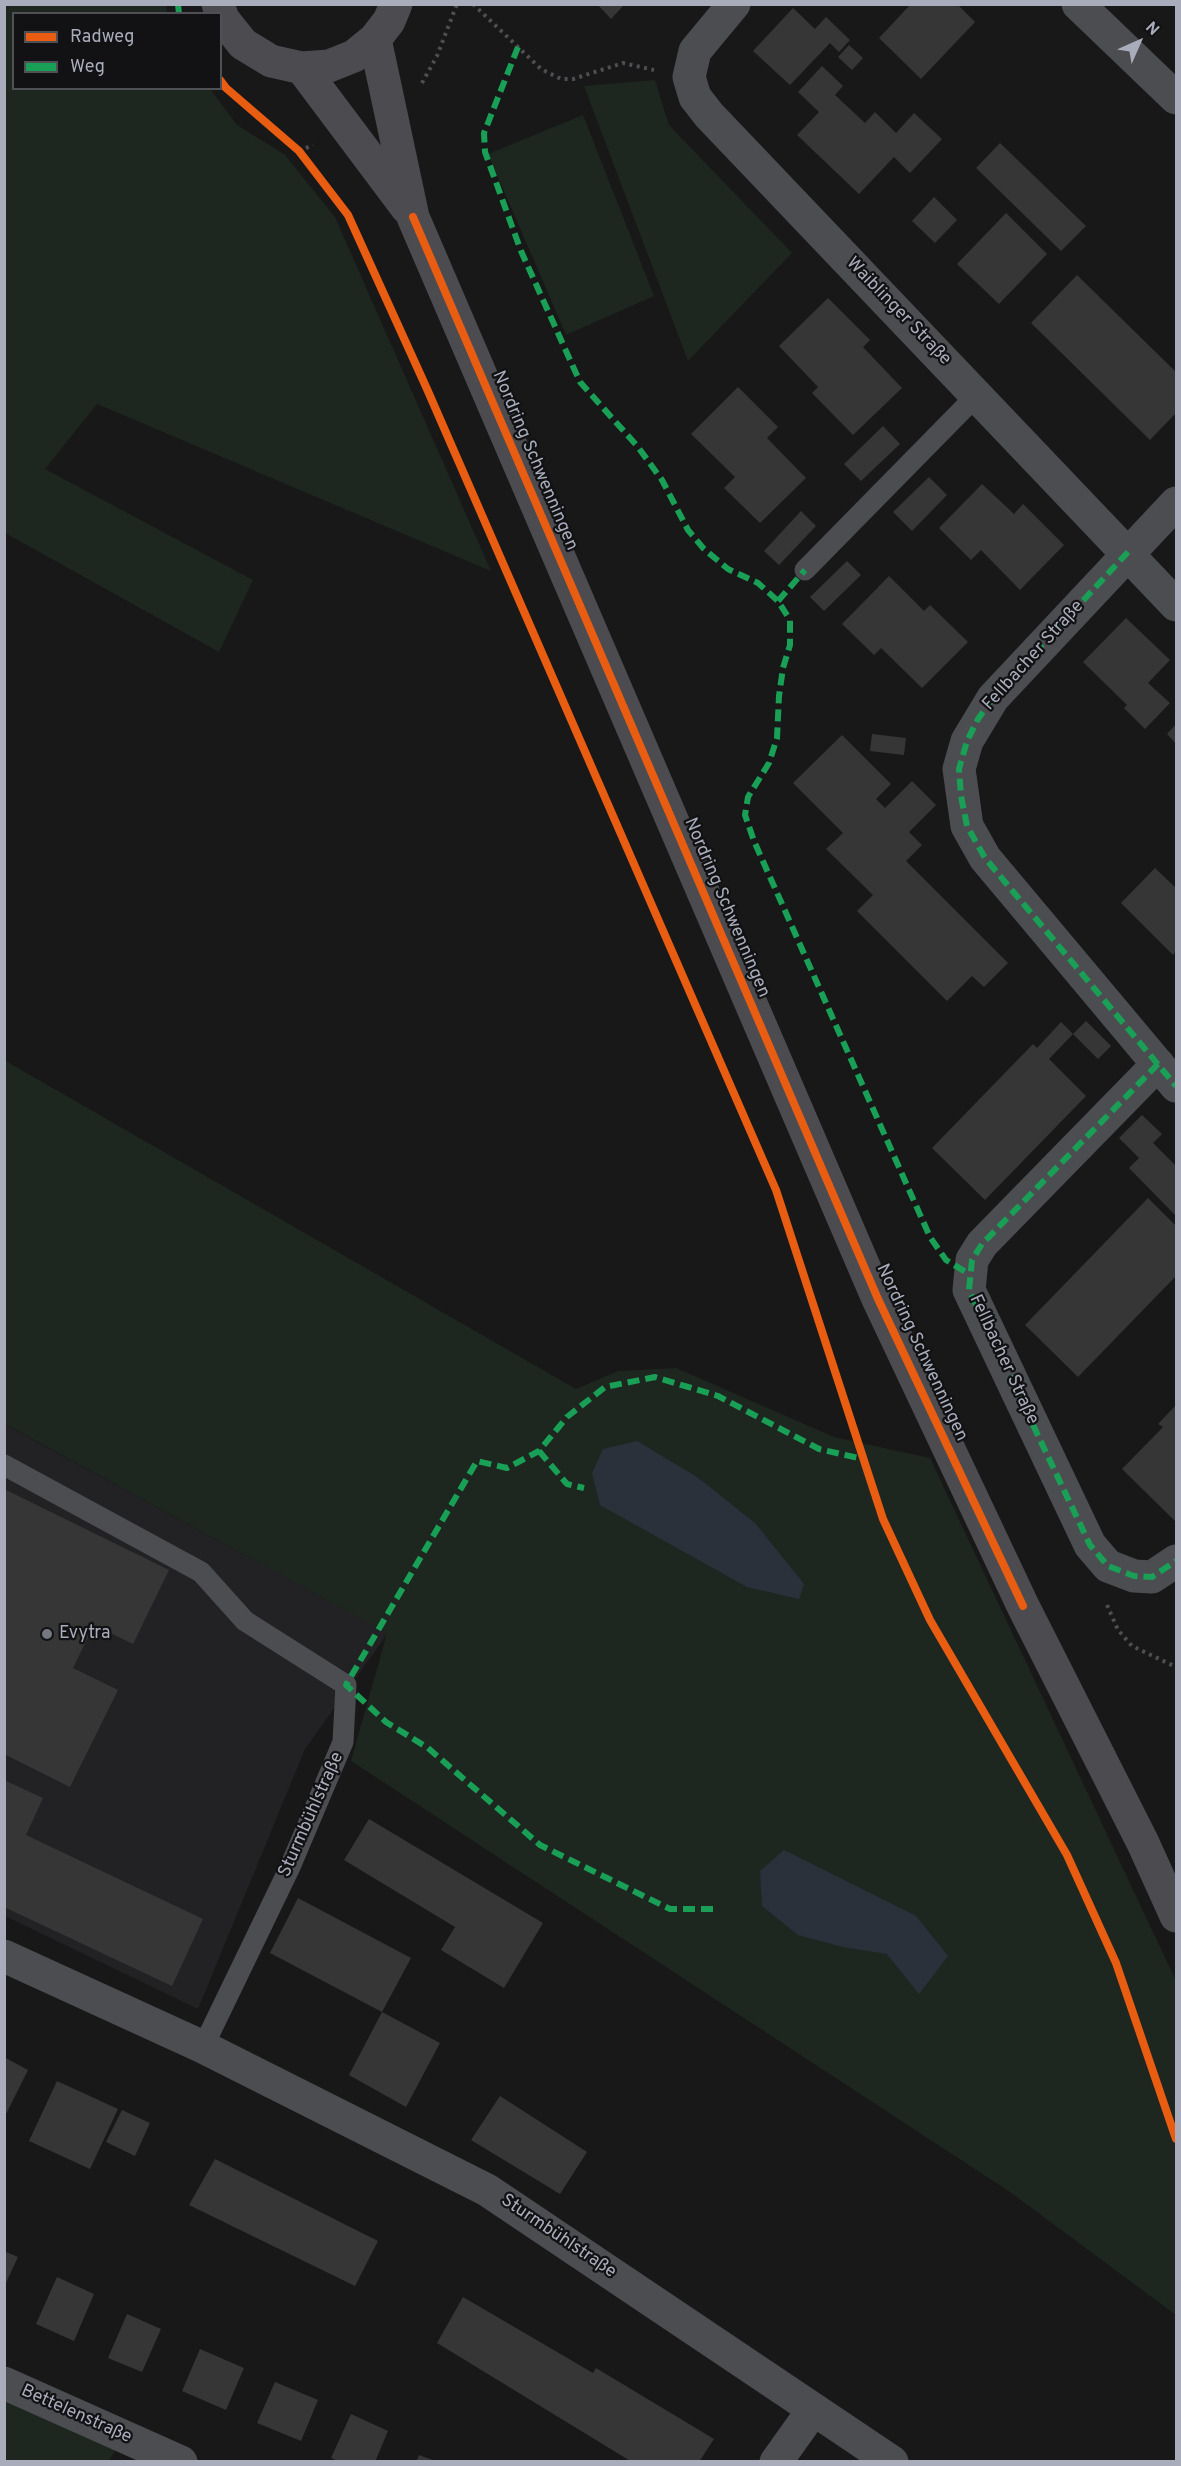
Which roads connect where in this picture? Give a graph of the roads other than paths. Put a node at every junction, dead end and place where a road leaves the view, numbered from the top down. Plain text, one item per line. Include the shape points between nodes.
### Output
1 (396, 4) edge
2 (734, 4) edge
3 (1078, 4) edge
4 (222, 16) edge
5 (375, 39) junction
6 (302, 68) junction
7 (1176, 98) edge
8 (413, 217) junction
9 (977, 395) junction
10 (1176, 503) edge
11 (1128, 552) junction
12 (805, 570) dead end
13 (1176, 605) edge
14 (1167, 1075) edge
15 (4, 1465) edge
16 (1176, 1562) edge
17 (1176, 1916) edge
18 (4, 1956) edge
19 (203, 2047) junction
20 (4, 2383) edge
21 (813, 2410) junction
22 (166, 2459) edge
23 (776, 2462) edge
24 (892, 2462) edge

1 - 5 main road
2 - 9 street, Waiblinger Straße via 695,51 689,77 695,97
3 - 7 street
4 - 6 main road via 243,44 271,61
5 - 6 main road via 354,56 329,66
5 - 8 main road, Nordring Schwenningen
6 - 8 main road, Nordring Schwenningen
8 - 17 main road, Nordring Schwenningen via 878,1299
9 - 11 street, Waiblinger Straße
9 - 12 lane
10 - 11 street, Fellbacher Straße
11 - 13 street, Waiblinger Straße
11 - 14 street, Fellbacher Straße via 993,698 967,741 959,769 967,826 985,858
14 - 16 street, Fellbacher Straße via 982,1244 972,1260 969,1290 1090,1545 1108,1566 1134,1576 1152,1577
15 - 19 lane, Sturmbühlstraße via 201,1572 245,1621 346,1685 344,1742 290,1867
18 - 19 street, Sturmbühlstraße
19 - 21 street, Sturmbühlstraße via 487,2190
20 - 22 street, Bettelenstraße
21 - 23 street
21 - 24 street, Sturmbühlstraße

